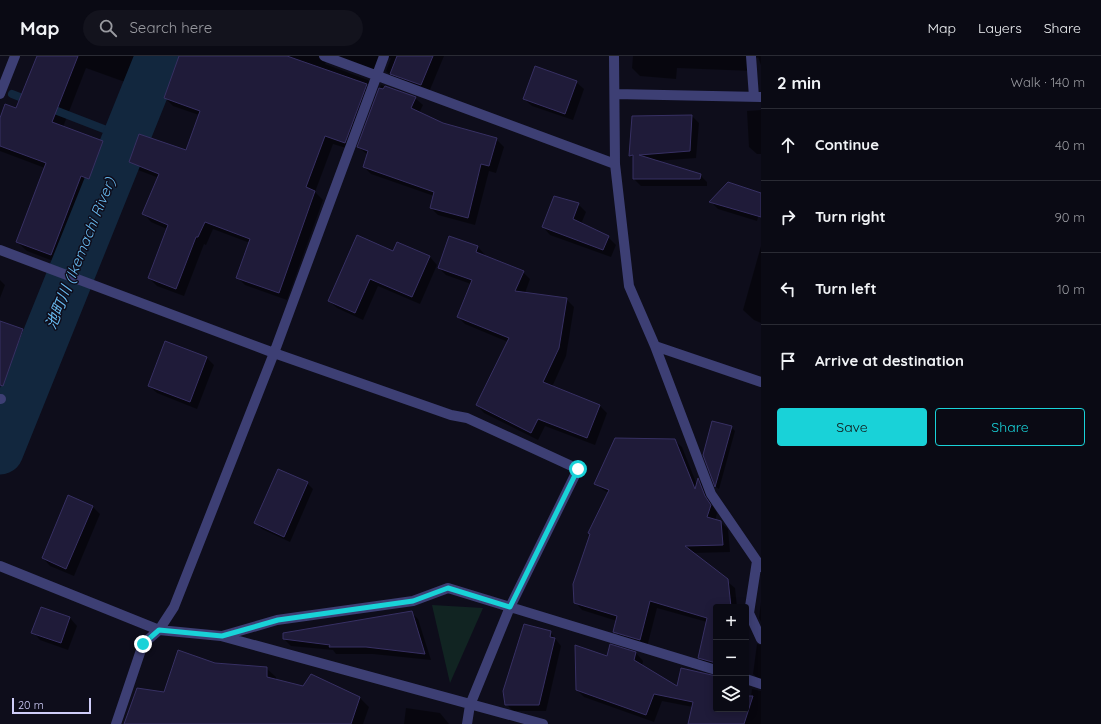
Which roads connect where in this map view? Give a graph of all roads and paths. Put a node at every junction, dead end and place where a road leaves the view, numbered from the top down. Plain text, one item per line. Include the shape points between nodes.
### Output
1 (15, 56) edge
2 (324, 56) edge
3 (384, 56) edge
4 (614, 56) edge
5 (751, 56) edge
6 (377, 76) junction
7 (0, 94) edge
8 (615, 94) junction
9 (757, 97) edge
10 (616, 164) junction
11 (0, 250) edge
12 (655, 346) junction
13 (274, 353) junction
14 (761, 382) edge
15 (759, 564) edge
16 (0, 566) edge
17 (510, 607) junction
18 (159, 630) junction
19 (222, 636) junction
20 (761, 639) edge
21 (713, 669) edge
22 (749, 680) edge
23 (761, 684) edge
24 (470, 705) junction
25 (116, 724) edge
26 (467, 724) edge
27 (543, 724) edge

1 - 7 street
2 - 6 street
3 - 6 street
4 - 8 street
5 - 9 street
6 - 10 street
6 - 13 street
8 - 9 street
8 - 10 street
10 - 12 street via 629,286
11 - 13 street
12 - 14 street
12 - 15 street via 711,494
13 - 17 street via 451,415 467,418 578,469
13 - 18 street via 174,607
15 - 20 street via 750,612
16 - 18 street
17 - 19 street via 448,588 413,601 278,620
17 - 21 street
17 - 24 street
18 - 19 street
18 - 25 street via 143,644
19 - 24 street
22 - 23 street
24 - 26 street
24 - 27 street

